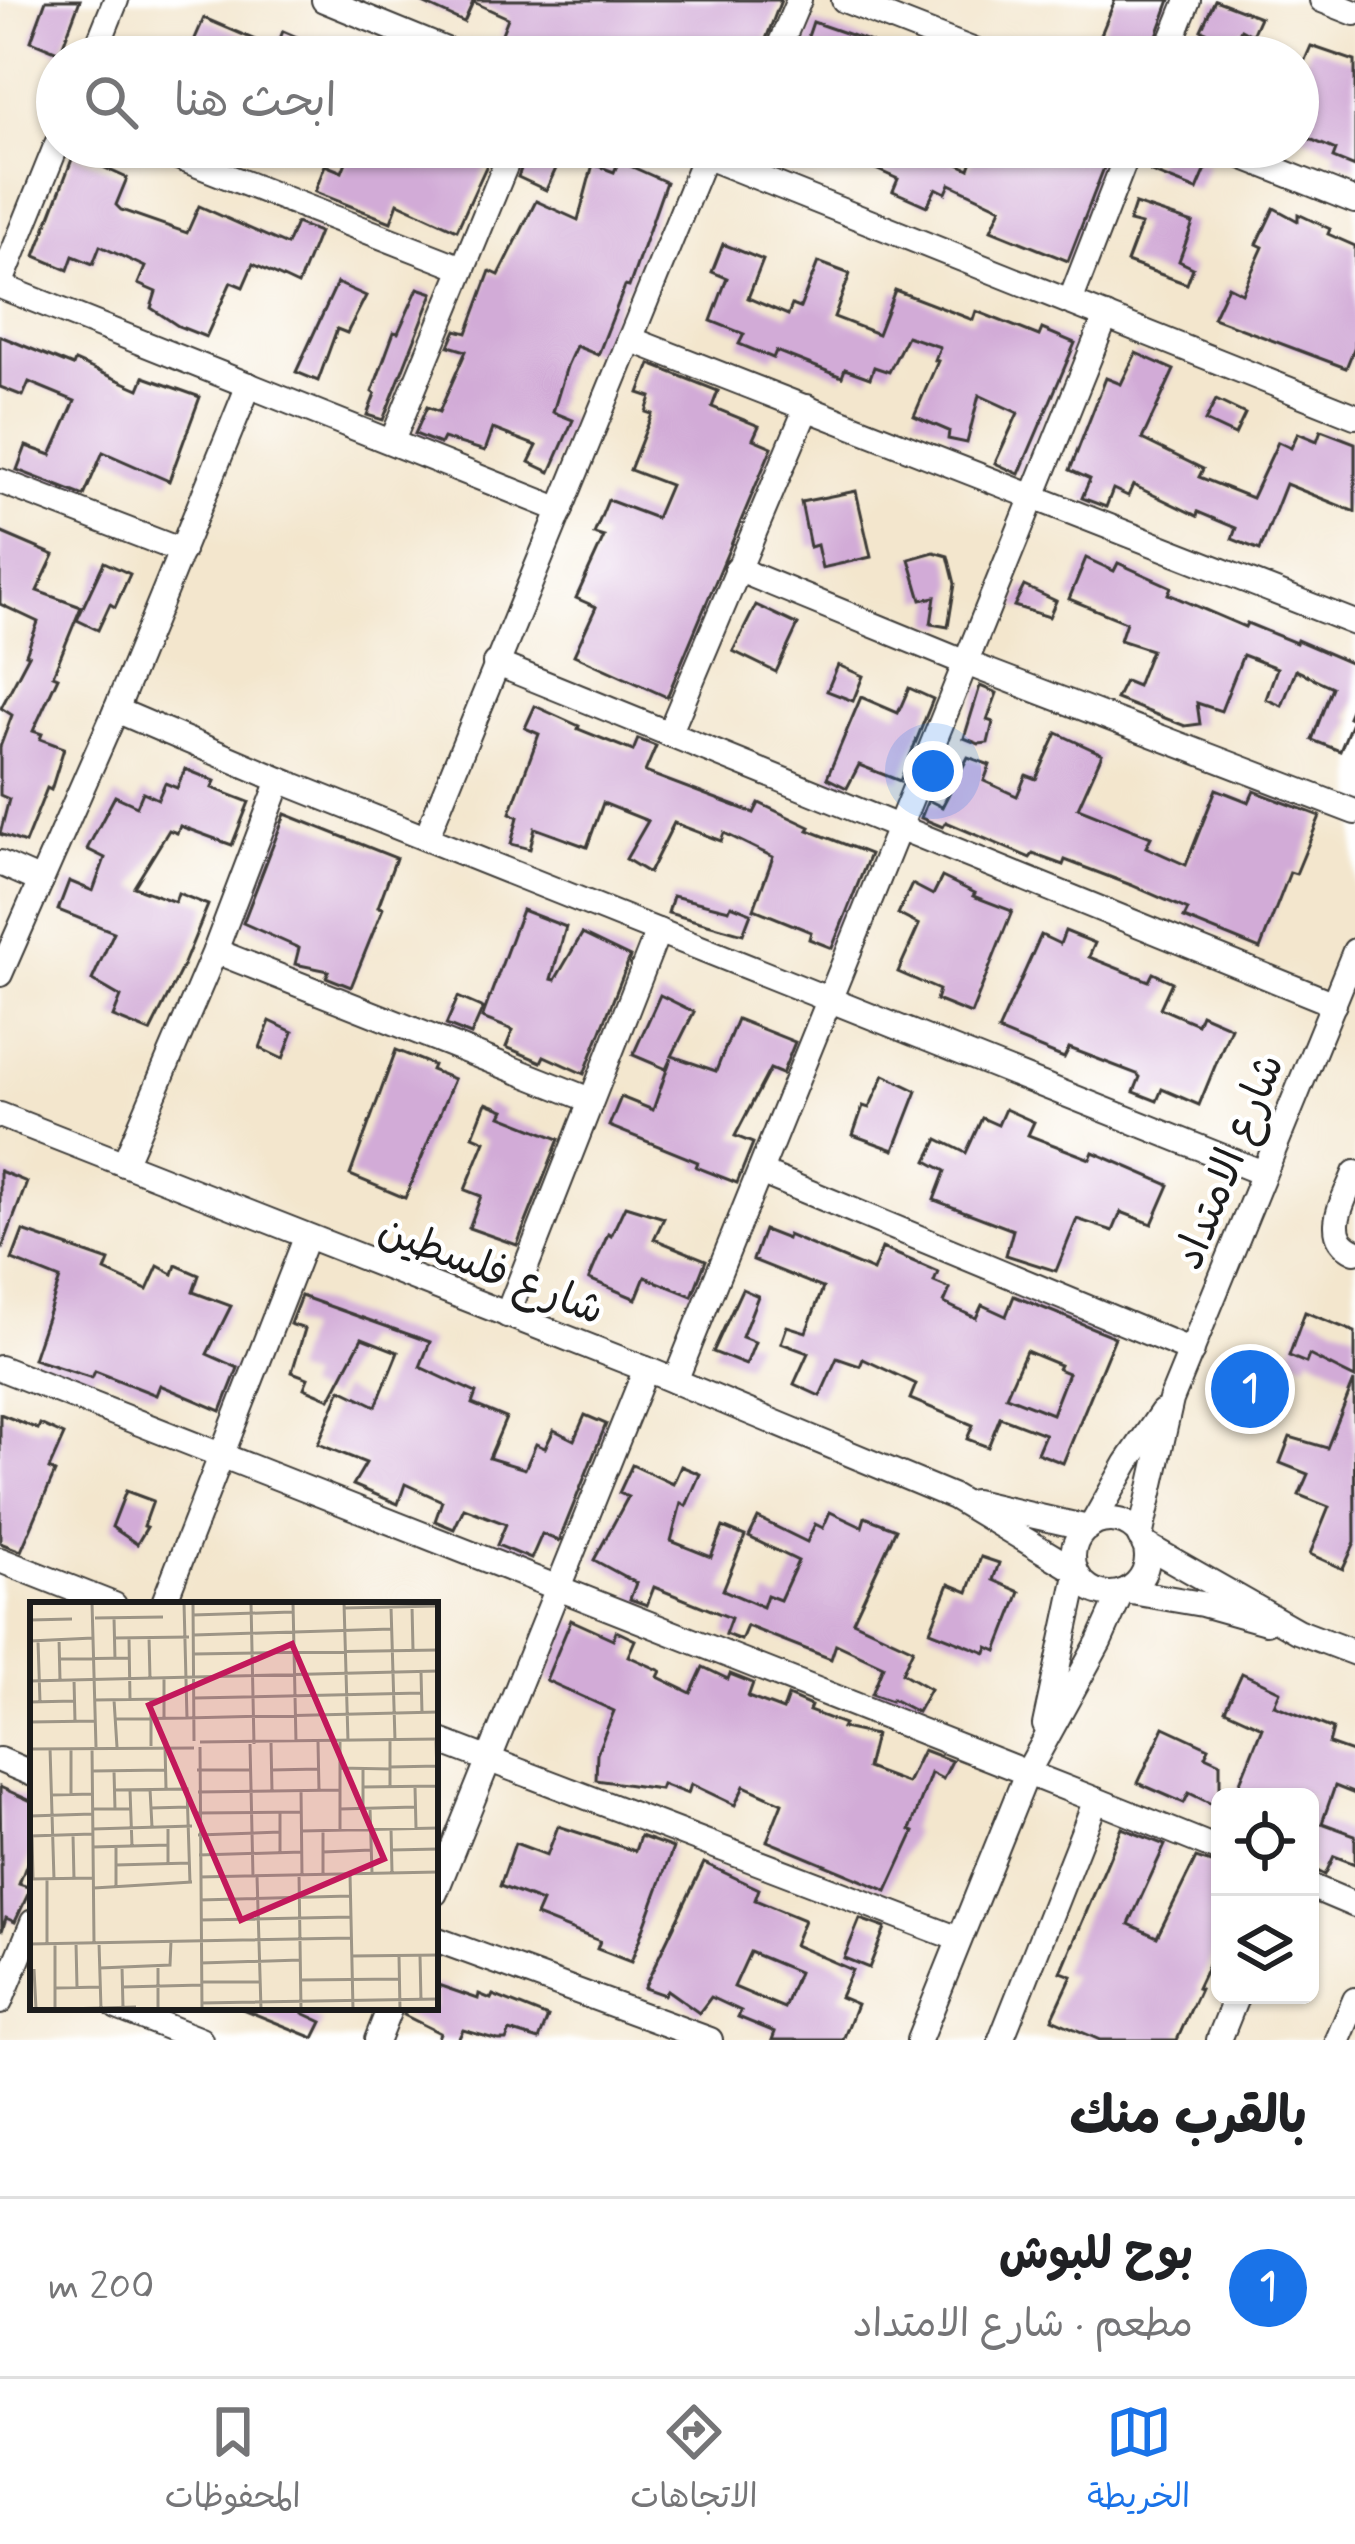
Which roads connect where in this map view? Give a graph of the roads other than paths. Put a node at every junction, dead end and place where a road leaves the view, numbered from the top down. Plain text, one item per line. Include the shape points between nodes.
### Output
1 (116, 0) edge
2 (324, 0) edge
3 (799, 0) edge
4 (844, 0) edge
5 (1187, 0) edge
6 (1322, 0) edge
7 (1355, 13) edge
8 (101, 36) edge
9 (412, 36) edge
10 (784, 36) edge
11 (936, 36) edge
12 (1173, 36) edge
13 (47, 168) edge
14 (206, 168) edge
15 (504, 168) edge
16 (689, 168) edge
17 (762, 168) edge
18 (1122, 168) edge
19 (1272, 168) edge
20 (1355, 201) edge
21 (462, 268) junction
22 (0, 286) edge
23 (1070, 302) junction
24 (1106, 316) junction
25 (630, 339) junction
26 (249, 385) junction
27 (807, 407) junction
28 (1355, 416) edge
29 (392, 441) junction
30 (0, 481) edge
31 (1033, 496) junction
32 (561, 509) junction
33 (182, 551) junction
34 (737, 568) junction
35 (1355, 623) edge
36 (495, 663) junction
37 (966, 663) junction
38 (116, 710) junction
39 (669, 734) junction
40 (280, 780) junction
41 (1355, 812) edge
42 (899, 827) junction
43 (426, 838) junction
44 (0, 863) edge
45 (41, 881) junction
46 (658, 931) junction
47 (215, 951) junction
48 (1355, 951) edge
49 (0, 974) edge
50 (829, 1000) junction
51 (1334, 1004) junction
52 (590, 1100) junction
53 (0, 1115) edge
54 (124, 1164) junction
55 (760, 1172) junction
56 (1355, 1173) edge
57 (1263, 1174) junction
58 (306, 1238) junction
59 (1355, 1251) edge
60 (507, 1315) junction
61 (1192, 1351) junction
62 (0, 1368) edge
63 (646, 1369) junction
64 (675, 1381) junction
65 (1171, 1400) junction
66 (222, 1455) junction
67 (954, 1497) junction
68 (1090, 1526) junction
69 (1142, 1541) junction
70 (0, 1560) edge
71 (1076, 1573) junction
72 (558, 1588) junction
73 (1123, 1592) junction
74 (106, 1602) edge
75 (165, 1602) edge
76 (1297, 1630) junction
77 (1355, 1653) edge
78 (1044, 1738) junction
79 (438, 1740) edge
80 (0, 1760) edge
81 (488, 1761) junction
82 (30, 1773) edge
83 (1028, 1773) junction
84 (1096, 1800) junction
85 (1211, 1846) edge
86 (438, 1886) edge
87 (1319, 1890) edge
88 (1355, 1905) edge
89 (30, 1930) edge
90 (959, 1939) junction
91 (438, 1940) edge
92 (16, 1967) edge
93 (1355, 2000) edge
94 (0, 2002) edge
95 (1234, 2004) edge
96 (125, 2010) edge
97 (389, 2010) edge
98 (1224, 2038) edge
99 (200, 2040) edge
100 (377, 2040) edge
101 (710, 2040) edge
102 (919, 2040) edge
103 (1001, 2040) edge
104 (1338, 2040) edge

1 - 8 street
2 - 9 street
3 - 10 street
4 - 11 street
5 - 12 street
6 - 7 street
13 - 22 street
14 - 21 street
15 - 21 street
16 - 25 street
17 - 23 street
18 - 23 street
19 - 20 street
21 - 29 street
22 - 26 street
23 - 24 street
24 - 28 street
24 - 31 street
25 - 27 street
25 - 32 street
26 - 29 street
26 - 33 street
27 - 31 street
27 - 34 street
29 - 32 street
30 - 33 street
31 - 35 street
31 - 37 street
32 - 36 street
33 - 38 street
34 - 37 street
34 - 39 street
36 - 39 street
36 - 43 street
37 - 41 street
37 - 42 street
38 - 40 street
38 - 45 street
39 - 42 street
40 - 43 street
40 - 47 street
42 - 50 street
42 - 51 street
43 - 46 street
44 - 45 street
45 - 49 street
46 - 50 street
46 - 52 street
47 - 52 street
47 - 54 street
48 - 51 street, شارع الامتداد
50 - 55 street
50 - 57 street
51 - 57 street, شارع الامتداد
52 - 60 street
53 - 54 street, شارع فلسطين
54 - 58 street, شارع فلسطين
55 - 61 street
55 - 64 street
56 - 59 street via 1335,1223
57 - 61 street, شارع الامتداد
58 - 60 street, شارع فلسطين
58 - 66 street
60 - 63 street, شارع فلسطين
61 - 65 street, شارع الامتداد
62 - 66 street
63 - 64 street, شارع فلسطين
63 - 72 street
64 - 67 street, شارع فلسطين
65 - 68 street, شارع الامتداد
65 - 69 street, شارع الامتداد
66 - 72 street
66 - 75 street
67 - 68 street, شارع فلسطين
67 - 71 street, شارع فلسطين
68 - 69 street via 1119,1522
68 - 71 street via 1073,1552
69 - 73 street via 1144,1571
69 - 76 street
70 - 74 street
71 - 73 street via 1096,1591
71 - 78 street
72 - 81 street
72 - 83 street
73 - 76 street
73 - 78 street
76 - 77 street
78 - 83 street
79 - 81 street
80 - 82 street
81 - 86 street
81 - 90 street
83 - 84 street
83 - 90 street
84 - 85 street
84 - 103 street
87 - 88 street
89 - 92 street
90 - 102 street
91 - 101 street
92 - 94 street
93 - 104 street
95 - 98 street
96 - 99 street
97 - 100 street

